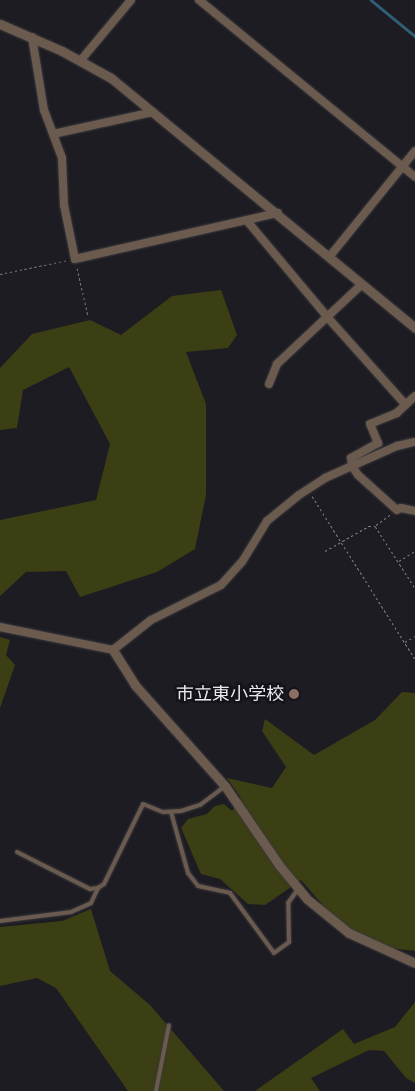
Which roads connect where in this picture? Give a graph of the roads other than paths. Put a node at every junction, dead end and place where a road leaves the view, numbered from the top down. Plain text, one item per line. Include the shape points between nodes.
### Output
1 (131, 0) edge
2 (200, 0) edge
3 (0, 24) edge
4 (32, 37) junction
5 (81, 60) junction
6 (153, 112) junction
7 (53, 134) junction
8 (415, 151) edge
9 (402, 167) junction
10 (415, 177) edge
11 (278, 213) junction
12 (248, 222) junction
13 (330, 256) junction
14 (361, 285) junction
15 (328, 319) junction
16 (415, 328) edge
17 (269, 384) dead end
18 (415, 396) edge
19 (406, 405) junction
20 (415, 442) edge
21 (352, 466) junction
22 (415, 511) edge
23 (0, 627) edge
24 (113, 650) junction
25 (225, 786) junction
26 (171, 812) junction
27 (17, 852) dead end
28 (98, 888) junction
29 (298, 889) junction
30 (0, 921) edge
31 (415, 963) edge
32 (169, 1025) dead end
33 (156, 1091) edge

1 - 5 street
2 - 9 street
3 - 4 street
4 - 5 street
4 - 7 street via 44,110
5 - 6 street via 111,78
6 - 7 street
6 - 11 street
7 - 12 street via 62,158 64,205 75,259
8 - 9 street
9 - 10 street
9 - 13 street
11 - 12 street
11 - 13 street
12 - 15 street
13 - 14 street
14 - 15 street
14 - 16 street
15 - 17 street via 277,364
15 - 19 street
18 - 19 street
19 - 21 street via 397,413 370,424 378,443 351,458
20 - 21 street via 397,446
21 - 22 street via 397,510
21 - 24 street via 307,489 267,521 242,562 221,584 150,620
23 - 24 street
24 - 25 street via 135,685
25 - 26 lane via 200,805
25 - 29 street
26 - 28 lane via 143,804 104,884
26 - 29 lane via 188,873 198,886 230,893 274,953 289,942 288,903
27 - 28 lane via 90,889
28 - 30 lane via 90,903 71,912
29 - 31 street via 349,933
32 - 33 lane

